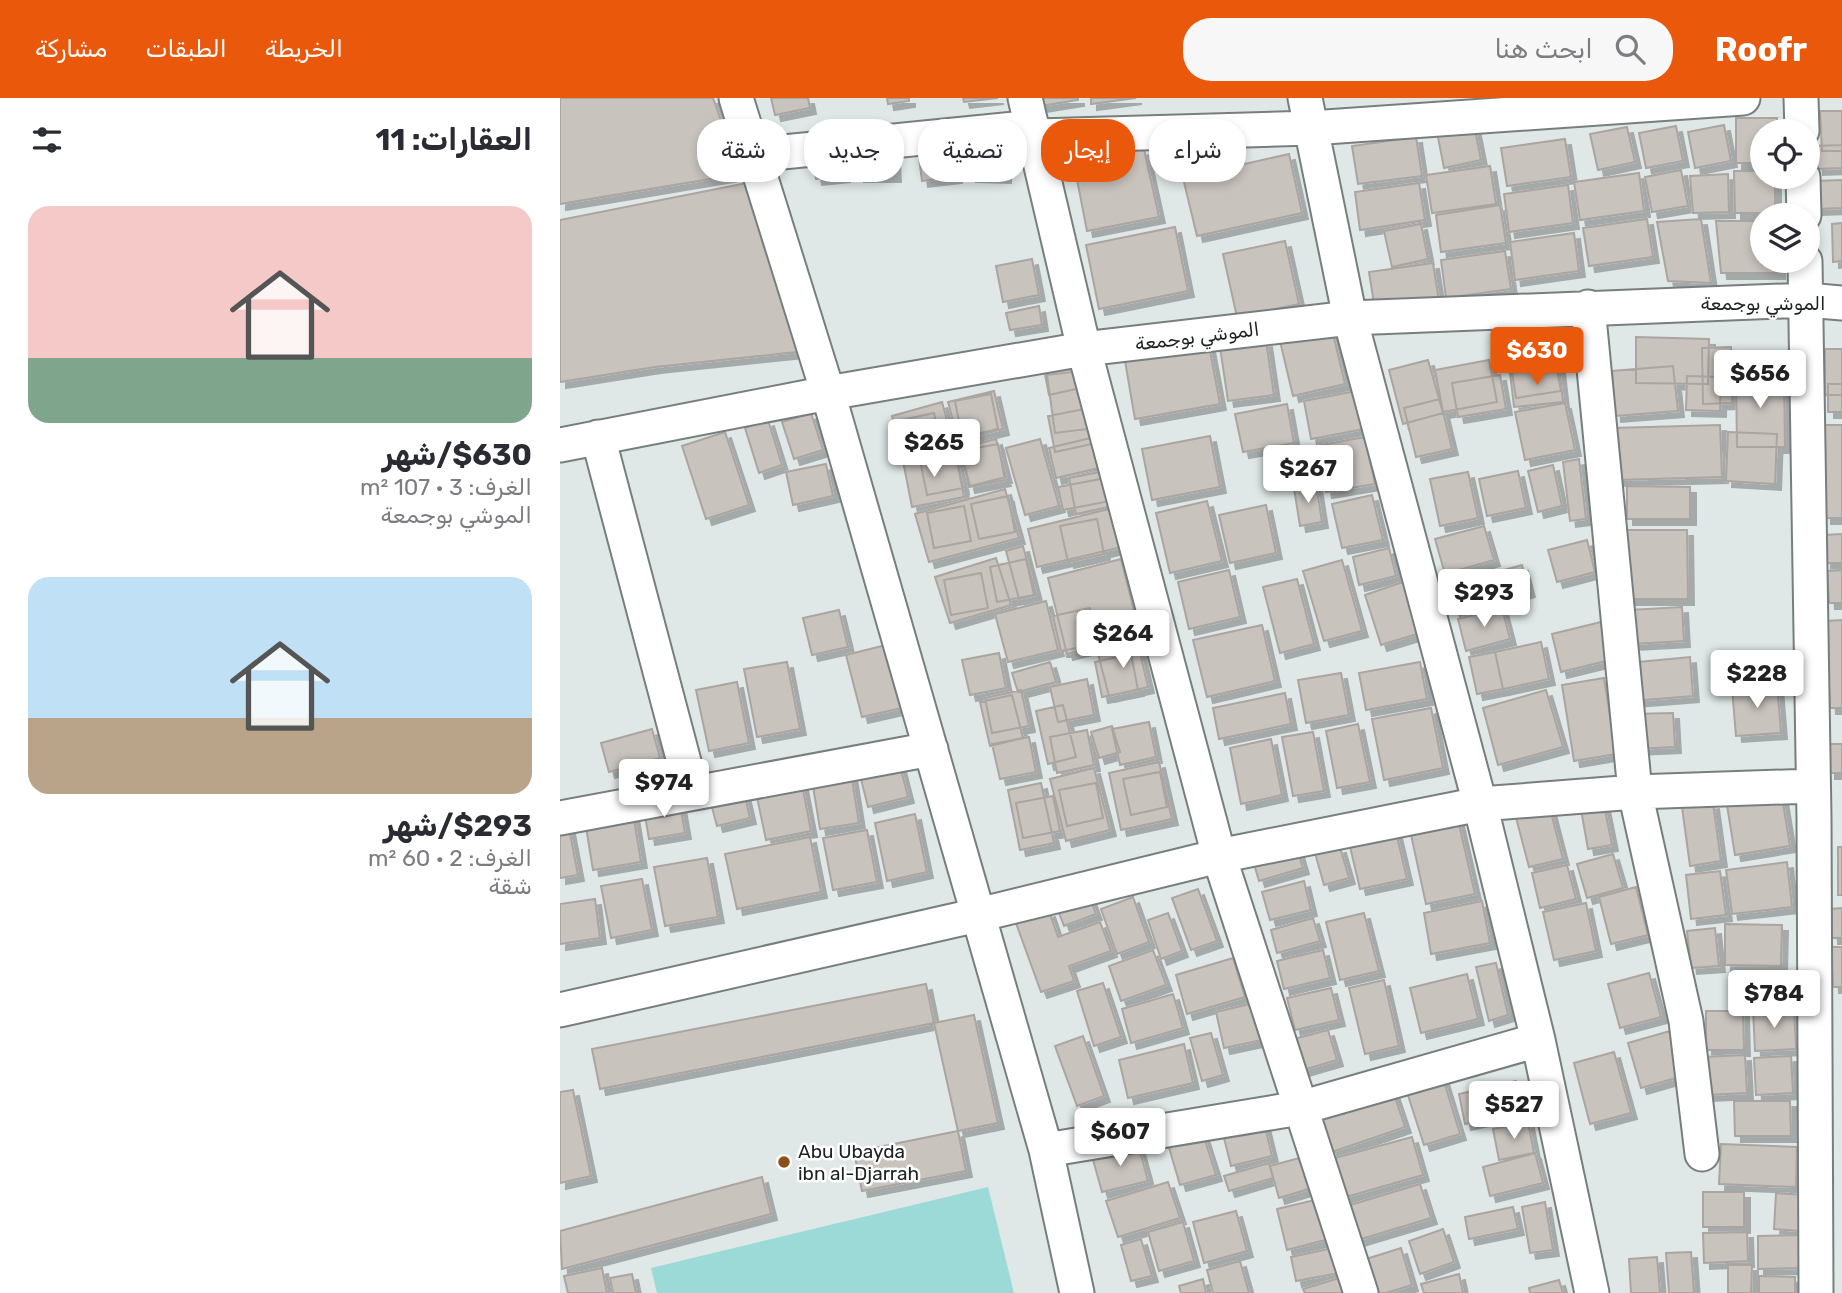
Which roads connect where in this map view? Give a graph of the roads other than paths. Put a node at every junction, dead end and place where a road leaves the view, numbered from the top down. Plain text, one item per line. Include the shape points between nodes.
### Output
1 (736, 98) edge
2 (1743, 98) edge
3 (1801, 98) edge
4 (1308, 113) edge
5 (743, 119) edge
6 (1802, 119) edge
7 (1032, 121) edge
8 (790, 151) edge
9 (762, 182) edge
10 (1806, 273) edge
11 (1807, 300) junction
12 (1842, 303) edge
13 (1588, 307) junction
14 (1350, 318) junction
15 (1084, 349) junction
16 (828, 393) junction
17 (598, 437) junction
18 (560, 445) edge
19 (931, 749) junction
20 (692, 792) junction
21 (1635, 792) junction
22 (1480, 804) junction
23 (1823, 808) edge
24 (560, 818) edge
25 (1219, 856) junction
26 (978, 915) junction
27 (560, 1010) edge
28 (1538, 1040) junction
29 (1300, 1108) junction
30 (1046, 1150) junction
31 (1702, 1154) dead end
32 (1077, 1293) edge
33 (1361, 1293) edge
34 (1592, 1293) edge
35 (1816, 1293) edge

1 - 5 street
2 - 4 street
3 - 6 street
4 - 7 street
4 - 14 street
7 - 8 street
7 - 15 street
9 - 16 street
10 - 11 street
11 - 12 street, الموشي بوجمعة
11 - 13 street, الموشي بوجمعة
11 - 23 street
13 - 14 street, الموشي بوجمعة
13 - 21 street
14 - 15 street, الموشي بوجمعة
14 - 22 street
15 - 16 street, الموشي بوجمعة
15 - 25 street
16 - 17 street, الموشي بوجمعة
16 - 19 street
17 - 18 street, الموشي بوجمعة
17 - 20 street
19 - 20 street
19 - 26 street
20 - 24 street
21 - 22 street
21 - 23 street
21 - 31 street via 1686,1021
22 - 25 street
22 - 28 street
23 - 35 street
25 - 26 street
25 - 29 street
26 - 27 street
26 - 30 street
28 - 29 street
28 - 34 street
29 - 30 street
29 - 33 street
30 - 32 street

